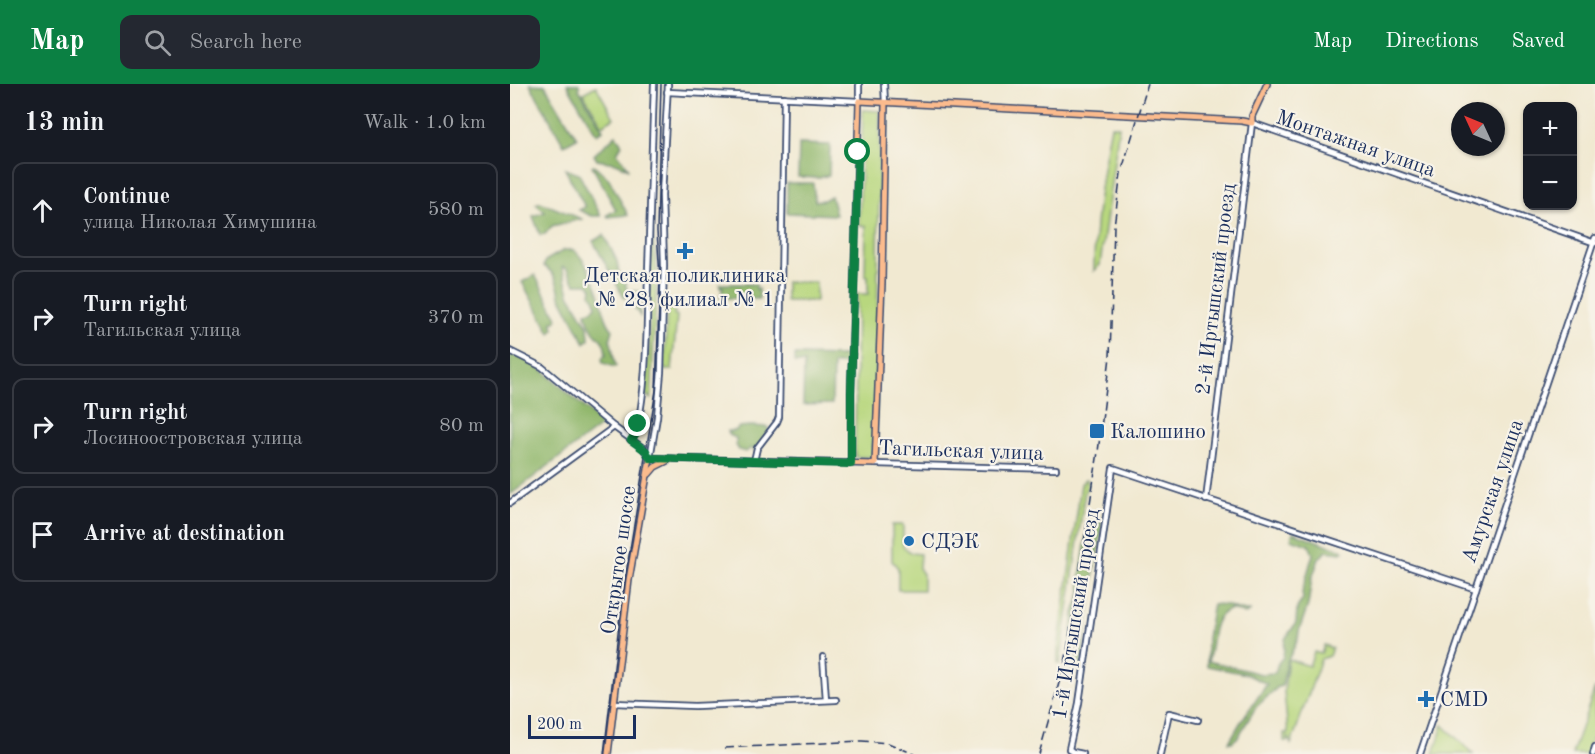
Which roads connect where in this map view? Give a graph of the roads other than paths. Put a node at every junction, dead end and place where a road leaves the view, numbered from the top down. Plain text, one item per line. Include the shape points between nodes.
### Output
1 (654, 84) edge
2 (668, 84) edge
3 (859, 84) edge
4 (885, 84) edge
5 (1267, 84) edge
6 (667, 92) junction
7 (784, 98) junction
8 (859, 101) junction
9 (885, 103) junction
10 (1252, 123) junction
11 (650, 223) junction
12 (663, 224) junction
13 (1594, 241) edge
14 (510, 351) edge
15 (614, 427) junction
16 (631, 440) junction
17 (650, 458) junction
18 (672, 460) junction
19 (754, 461) junction
20 (851, 464) junction
21 (875, 464) junction
22 (1056, 469) dead end
23 (647, 476) junction
24 (1206, 500) junction
25 (510, 503) edge
26 (1476, 589) junction
27 (824, 657) dead end
28 (826, 700) junction
29 (836, 700) dead end
30 (614, 703) junction
31 (1198, 720) dead end
32 (1595, 747) edge
33 (608, 754) edge
34 (1083, 754) edge
35 (1160, 754) edge
36 (1420, 754) edge
37 (1593, 754) edge

1 - 11 street
2 - 6 street, Открытое шоссе
3 - 8 street
4 - 9 street
5 - 10 main road, 2-й Иртышский проезд
6 - 7 street, Монтажная улица
6 - 12 street, Открытое шоссе
7 - 8 street, Монтажная улица
7 - 19 street via 779,417 757,448
8 - 9 main road, Монтажная улица
8 - 20 main road
9 - 10 main road, Монтажная улица
9 - 21 main road
10 - 13 street, Монтажная улица
10 - 24 street, 2-й Иртышский проезд
11 - 12 street
11 - 16 street via 643,390 637,432
12 - 17 street, Открытое шоссе via 660,372
13 - 26 street, Амурская улица
14 - 15 street via 542,367
15 - 16 street
15 - 25 street
16 - 17 street
17 - 18 main road, Тагильская улица
17 - 23 main road, Открытое шоссе
18 - 19 main road, Тагильская улица
18 - 23 main road via 659,464
19 - 20 main road, Тагильская улица
20 - 21 main road, Тагильская улица
21 - 22 street, Тагильская улица
23 - 30 main road, Открытое шоссе
24 - 26 street
24 - 34 street, 1-й Иртышский проезд via 1113,468 1069,749
26 - 36 street, Амурская улица
27 - 28 street
28 - 29 street
28 - 30 street via 695,706
30 - 33 main road, Открытое шоссе
31 - 35 street via 1169,713
32 - 37 street

